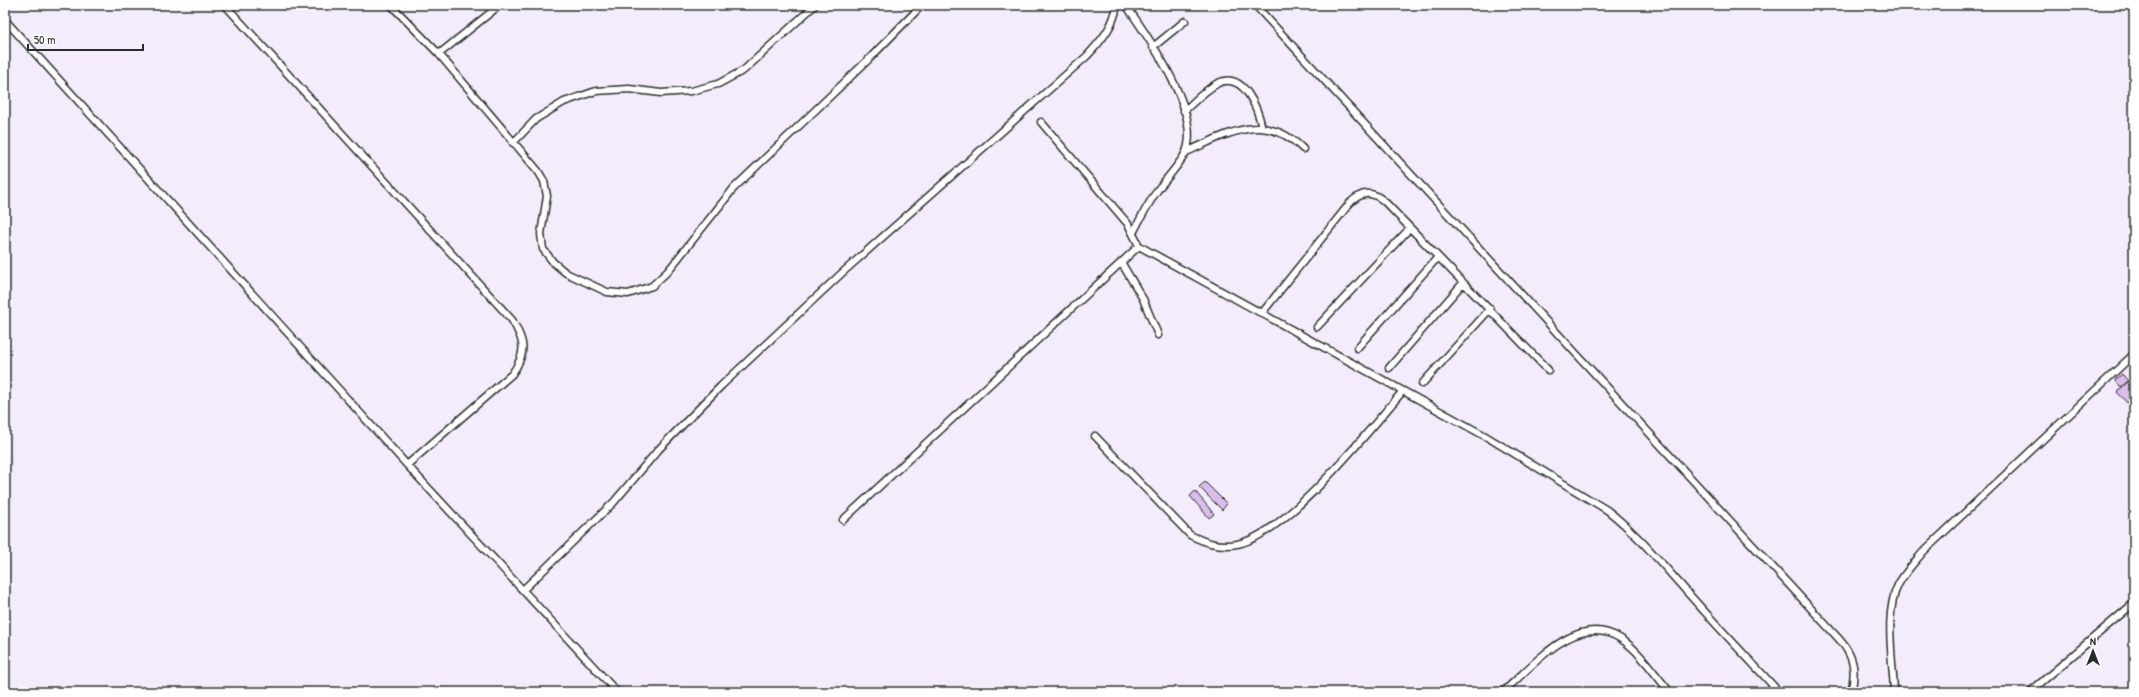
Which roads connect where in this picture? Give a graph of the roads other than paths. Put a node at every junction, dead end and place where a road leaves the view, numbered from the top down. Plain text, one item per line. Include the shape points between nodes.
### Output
1 (225, 5) edge
2 (391, 5) edge
3 (500, 5) edge
4 (804, 5) edge
5 (815, 5) edge
6 (922, 5) edge
7 (1117, 5) edge
8 (1126, 5) edge
9 (1255, 5) edge
10 (809, 10) junction
11 (5, 20) edge
12 (1185, 21) dead end
13 (1153, 47) junction
14 (439, 54) junction
15 (1184, 111) junction
16 (1041, 122) dead end
17 (1262, 128) junction
18 (513, 143) junction
19 (1303, 149) dead end
20 (1186, 152) junction
21 (1410, 228) junction
22 (1133, 233) junction
23 (1139, 246) junction
24 (1438, 257) junction
25 (1121, 262) junction
26 (1464, 283) junction
27 (1490, 310) junction
28 (1262, 313) junction
29 (1318, 327) dead end
30 (1158, 335) dead end
31 (1357, 348) dead end
32 (2134, 354) edge
33 (1389, 368) dead end
34 (1548, 370) dead end
35 (1422, 384) dead end
36 (1403, 391) junction
37 (1095, 436) dead end
38 (407, 465) junction
39 (843, 520) dead end
40 (524, 589) junction
41 (2134, 603) edge
42 (617, 692) edge
43 (1503, 692) edge
44 (1670, 692) edge
45 (1779, 692) edge
46 (1851, 692) edge
47 (1894, 692) edge
48 (2030, 692) edge

1 - 38 lane via 512,320 520,334 523,345 521,361 512,374
2 - 14 lane
3 - 14 lane
4 - 10 lane
5 - 10 lane
6 - 18 lane via 734,188 668,271 652,286 628,294 607,292 566,273 553,262 543,249 541,234 547,196 544,181 533,163
7 - 40 lane via 1106,34 1087,56 842,273 721,386 659,449 618,498
8 - 13 lane
9 - 46 lane via 1613,391 1843,644 1853,660 1855,673
10 - 18 lane via 744,70 718,84 691,91 661,93 629,89 596,91 564,102 536,119
11 - 38 lane
12 - 13 lane
13 - 15 lane via 1167,68
14 - 18 lane
15 - 17 lane via 1211,87 1227,81 1234,82 1246,90 1260,118
15 - 20 lane via 1189,138
16 - 22 lane
17 - 19 lane via 1278,131 1292,138
17 - 20 lane via 1231,133
20 - 22 lane via 1150,201
21 - 24 lane
21 - 28 lane via 1377,196 1363,193 1356,197
21 - 29 lane
22 - 23 lane
23 - 25 lane
23 - 28 lane
24 - 26 lane
24 - 31 lane
25 - 30 lane via 1143,298
25 - 39 lane
26 - 27 lane
26 - 33 lane
27 - 34 lane
27 - 35 lane
28 - 36 lane
32 - 47 lane via 1910,567 1898,585 1891,606
36 - 37 lane via 1304,500 1265,530 1238,544 1222,546 1205,543 1190,536
36 - 45 lane via 1549,474 1623,522
38 - 40 lane
40 - 42 lane
41 - 48 lane
43 - 44 lane via 1556,645 1570,635 1587,631 1604,632 1620,638 1633,649

